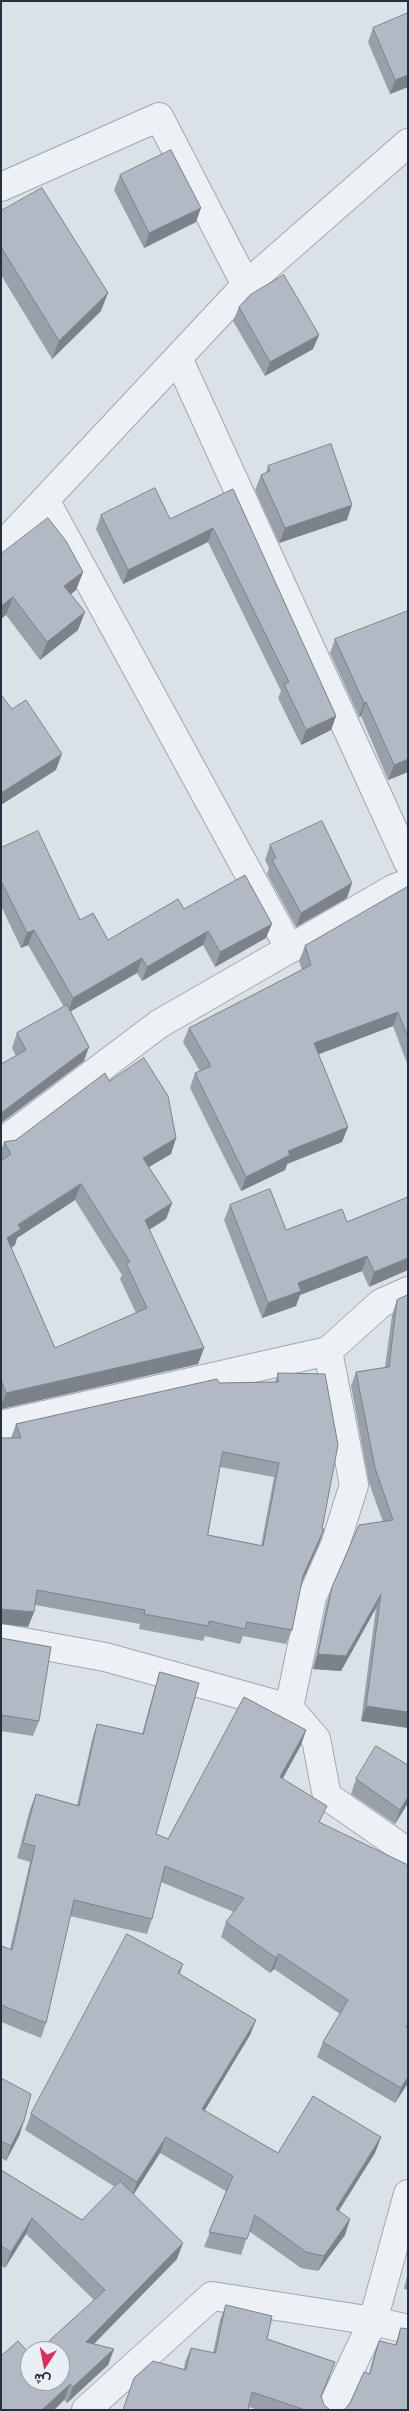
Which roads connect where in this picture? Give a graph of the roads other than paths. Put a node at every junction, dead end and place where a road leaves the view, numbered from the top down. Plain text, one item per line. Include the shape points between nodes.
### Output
1 (408, 143) edge
2 (1, 187) edge
3 (246, 285) junction
4 (178, 358) junction
5 (45, 500) junction
6 (1, 547) edge
7 (408, 862) edge
8 (408, 883) edge
9 (290, 949) junction
10 (1, 1143) edge
11 (408, 1291) edge
12 (328, 1351) junction
13 (1, 1425) edge
14 (1, 1638) edge
15 (289, 1708) junction
16 (408, 1852) edge
17 (408, 2194) edge
18 (373, 2321) junction
19 (408, 2329) edge
20 (86, 2410) edge
21 (330, 2410) edge

1 - 3 street
2 - 3 street via 159,117
3 - 4 street
4 - 5 street
4 - 7 street
5 - 6 street
5 - 9 street
8 - 9 street
9 - 10 street via 159,1024
11 - 12 street via 381,1303
12 - 13 street
12 - 15 street via 354,1485 335,1545 312,1597
14 - 15 street via 105,1657
15 - 16 street via 316,1739 327,1796
17 - 18 street
18 - 19 street
18 - 20 street via 212,2296
18 - 21 street

